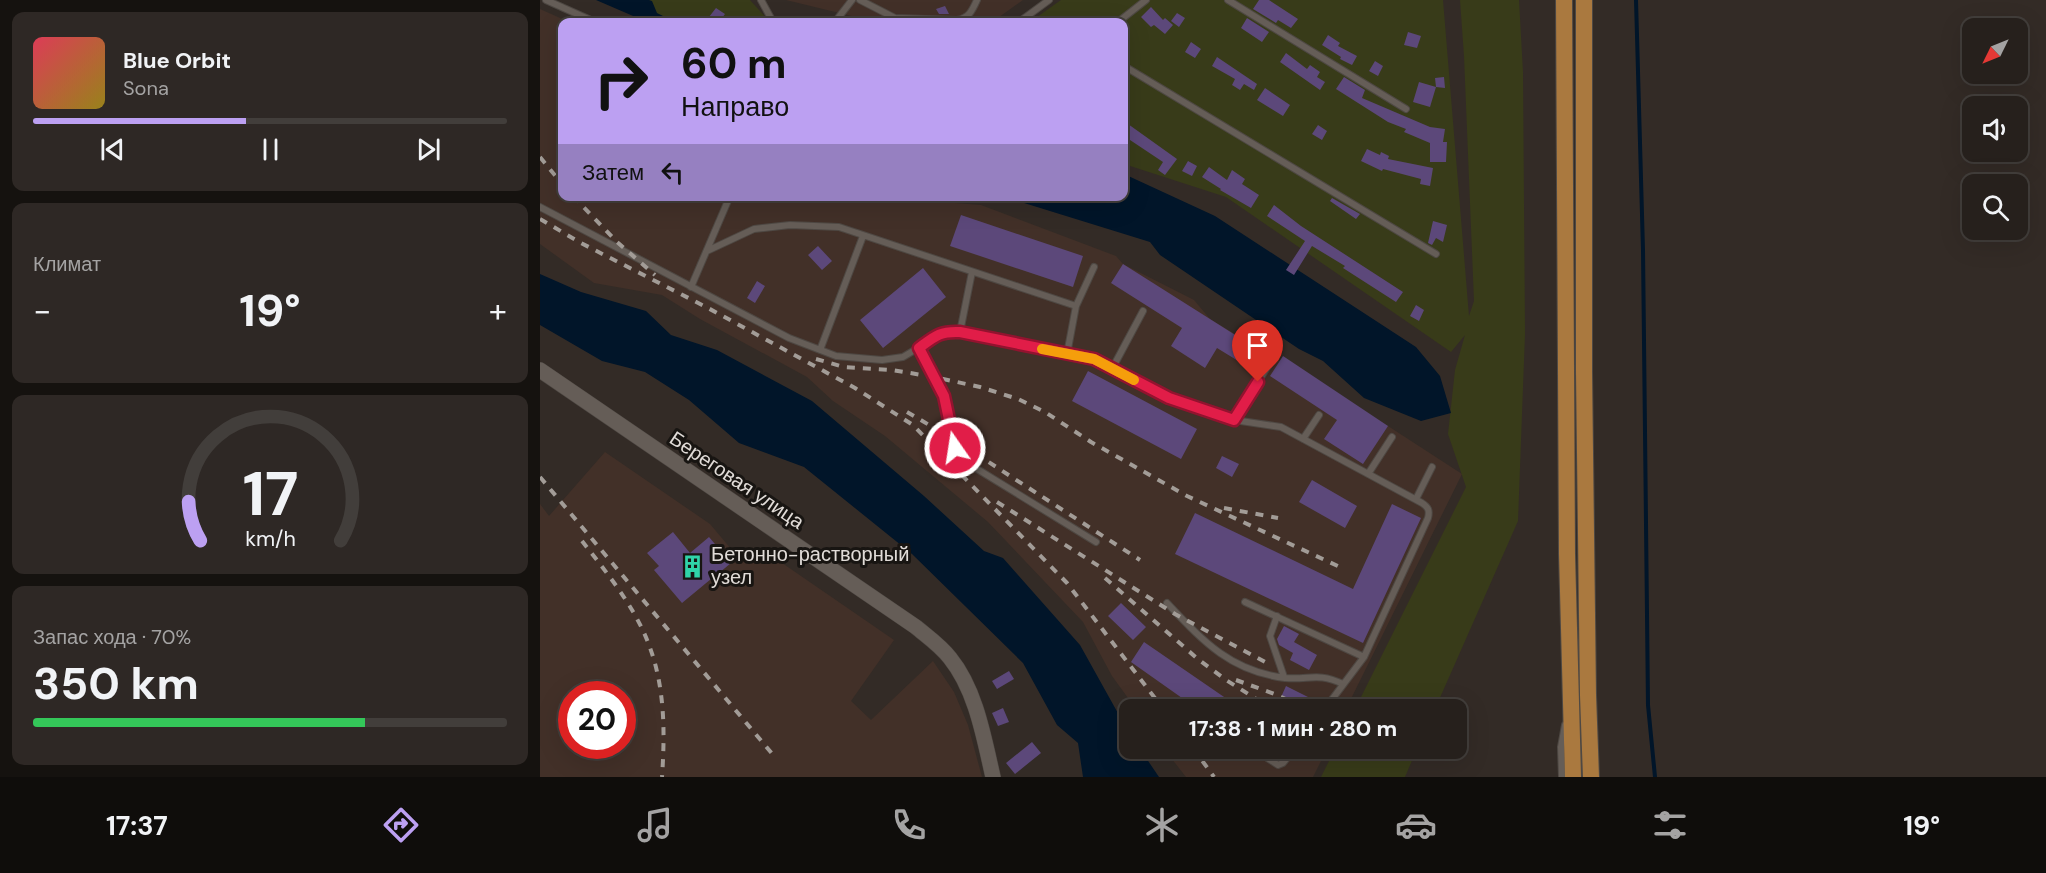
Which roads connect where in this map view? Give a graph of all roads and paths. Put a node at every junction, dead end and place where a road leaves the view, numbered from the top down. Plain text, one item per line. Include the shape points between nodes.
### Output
1 (546, 0) edge
2 (761, 0) edge
3 (852, 0) edge
4 (860, 0) edge
5 (977, 0) edge
6 (1049, 0) edge
7 (1146, 0) edge
8 (1228, 0) edge
9 (1564, 0) edge
10 (1584, 0) edge
11 (586, 18) edge
12 (771, 18) edge
13 (838, 18) edge
14 (895, 18) edge
15 (965, 18) edge
16 (1024, 18) edge
17 (1123, 18) edge
18 (1128, 68) edge
19 (1406, 109) dead end
20 (728, 201) edge
21 (540, 207) edge
22 (864, 236) junction
23 (706, 252) junction
24 (1436, 254) dead end
25 (1094, 267) dead end
26 (972, 272) junction
27 (691, 287) junction
28 (1076, 306) junction
29 (1143, 311) dead end
30 (960, 332) junction
31 (919, 348) junction
32 (820, 350) junction
33 (1067, 354) junction
34 (1270, 363) dead end
35 (1112, 369) junction
36 (540, 370) edge
37 (1319, 415) dead end
38 (1234, 420) junction
39 (1392, 437) dead end
40 (1303, 439) junction
41 (1432, 467) dead end
42 (1368, 474) junction
43 (1416, 500) junction
44 (1096, 542) dead end
45 (1245, 602) dead end
46 (1167, 603) dead end
47 (1277, 616) junction
48 (1364, 657) junction
49 (1284, 678) junction
50 (1343, 684) junction
51 (1570, 695) junction
52 (1332, 699) edge
53 (1269, 759) edge
54 (1287, 759) edge
55 (993, 777) edge
56 (1562, 777) edge
57 (1573, 777) edge
58 (1591, 777) edge

1 - 11 lane
2 - 12 lane
3 - 13 lane
4 - 14 lane
5 - 15 lane
6 - 16 lane
7 - 17 lane
8 - 19 lane
9 - 51 main road
10 - 58 main road via 1584,371
18 - 24 lane
20 - 23 lane
21 - 27 lane
22 - 23 lane via 839,228 790,225 754,230
22 - 26 lane
22 - 32 lane
23 - 27 lane
25 - 28 lane
26 - 28 lane
26 - 30 lane
27 - 32 lane
28 - 33 lane
29 - 35 lane
30 - 31 lane via 945,332
30 - 33 lane
31 - 32 lane via 903,357 882,360 836,356
31 - 44 lane via 944,396 960,456
33 - 35 lane via 1094,359
34 - 38 lane
35 - 38 lane via 1169,398
36 - 55 street, Береговая улица via 940,646 966,685
37 - 40 lane
38 - 40 lane via 1281,427
39 - 42 lane
40 - 42 lane
41 - 43 lane
42 - 43 lane
43 - 48 lane via 1427,507 1428,518
45 - 47 lane
46 - 49 lane via 1202,640 1235,664
47 - 48 lane
47 - 49 lane via 1270,636
48 - 50 lane
49 - 50 lane via 1323,676
50 - 52 lane
51 - 56 lane via 1561,747
51 - 57 main road
53 - 54 lane via 1278,765

